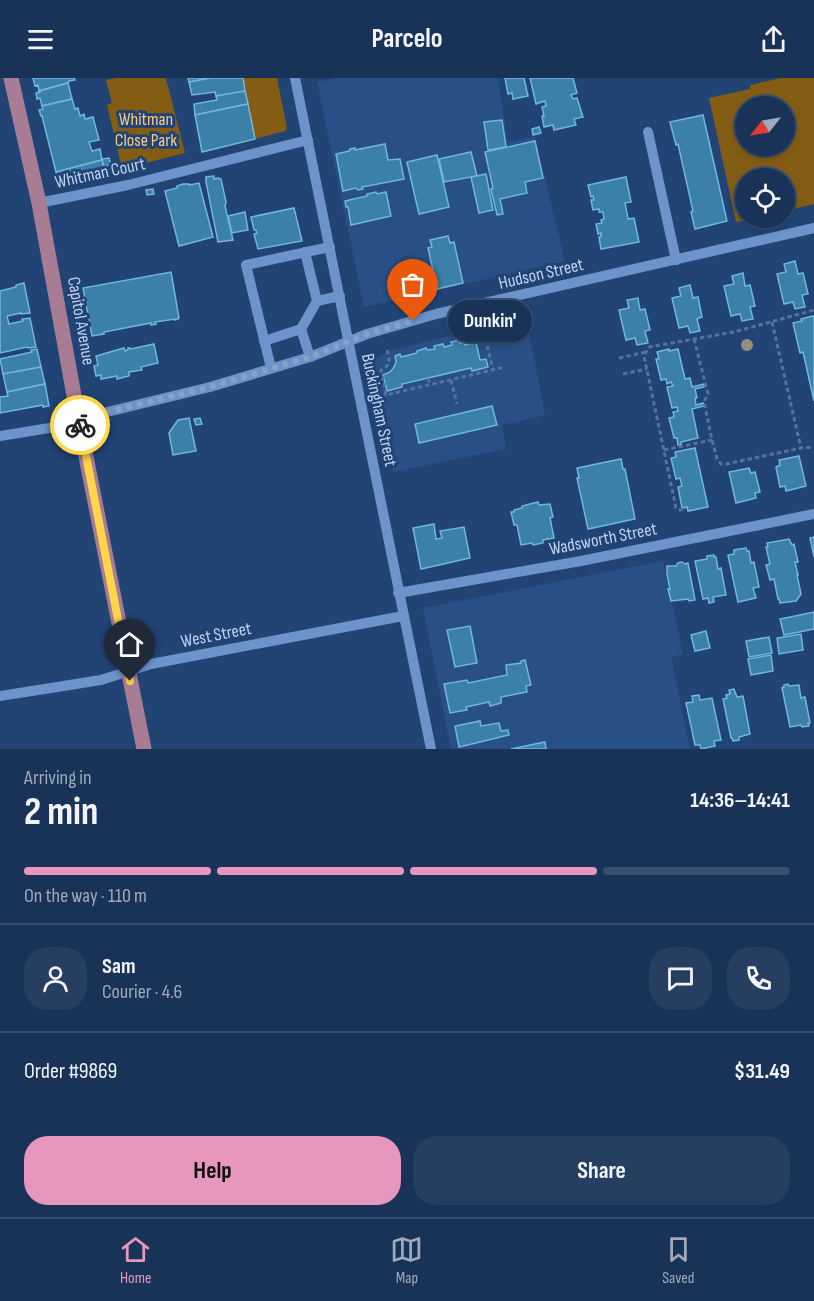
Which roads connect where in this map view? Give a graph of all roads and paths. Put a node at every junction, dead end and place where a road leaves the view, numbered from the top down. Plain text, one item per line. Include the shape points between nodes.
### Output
1 (11, 78) edge
2 (295, 78) edge
3 (648, 132) dead end
4 (308, 140) junction
5 (39, 203) junction
6 (814, 228) edge
7 (330, 247) junction
8 (305, 252) junction
9 (676, 260) junction
10 (340, 296) junction
11 (317, 301) junction
12 (814, 310) edge
13 (772, 322) junction
14 (482, 324) dead end
15 (301, 329) junction
16 (694, 339) junction
17 (264, 341) junction
18 (348, 342) junction
19 (387, 350) dead end
20 (646, 352) junction
21 (310, 357) junction
22 (619, 358) dead end
23 (389, 364) junction
24 (394, 367) dead end
25 (505, 367) dead end
26 (271, 368) junction
27 (647, 369) junction
28 (493, 370) junction
29 (623, 374) dead end
30 (428, 378) dead end
31 (451, 380) junction
32 (430, 385) junction
33 (386, 395) junction
34 (376, 398) dead end
35 (457, 404) dead end
36 (80, 423) junction
37 (0, 436) edge
38 (712, 440) junction
39 (814, 447) edge
40 (801, 448) junction
41 (664, 450) junction
42 (683, 509) dead end
43 (814, 514) edge
44 (398, 593) junction
45 (403, 616) junction
46 (128, 671) junction
47 (0, 696) edge
48 (144, 749) edge
49 (431, 749) edge

1 - 5 main road, Capitol Avenue
2 - 4 street, Buckingham Street
3 - 9 street
4 - 5 street, Whitman Court via 128,186
4 - 7 street, Buckingham Street
5 - 36 main road, Capitol Avenue
6 - 9 street, Hudson Street
7 - 8 street
7 - 10 street, Buckingham Street
8 - 11 street
8 - 17 street via 246,265
9 - 18 street, Hudson Street via 436,314
10 - 11 street
10 - 18 street, Buckingham Street
11 - 15 street
12 - 13 path
13 - 16 path
13 - 40 path
14 - 28 path
15 - 17 street
15 - 21 street
16 - 20 path via 658,345
16 - 38 path via 708,394 704,402
17 - 26 street
18 - 21 street, Hudson Street
18 - 44 street, Buckingham Street
19 - 23 path
20 - 22 path
20 - 27 path
21 - 26 street, Hudson Street
23 - 24 path
23 - 33 path via 381,370
25 - 28 path
26 - 36 street, Hudson Street via 99,414
27 - 29 path
27 - 41 path
28 - 31 path
30 - 32 path
31 - 32 path
31 - 35 path
32 - 33 path
33 - 34 path
36 - 37 street, Hudson Street
36 - 46 main road, Capitol Avenue
38 - 40 path via 721,464
38 - 41 path
39 - 40 path
41 - 42 path via 676,508
43 - 44 street, Wadsworth Street
44 - 45 street, Buckingham Street
45 - 46 street, West Street
45 - 49 street, Buckingham Street
46 - 47 street, West Street via 101,680
46 - 48 main road, Capitol Avenue

